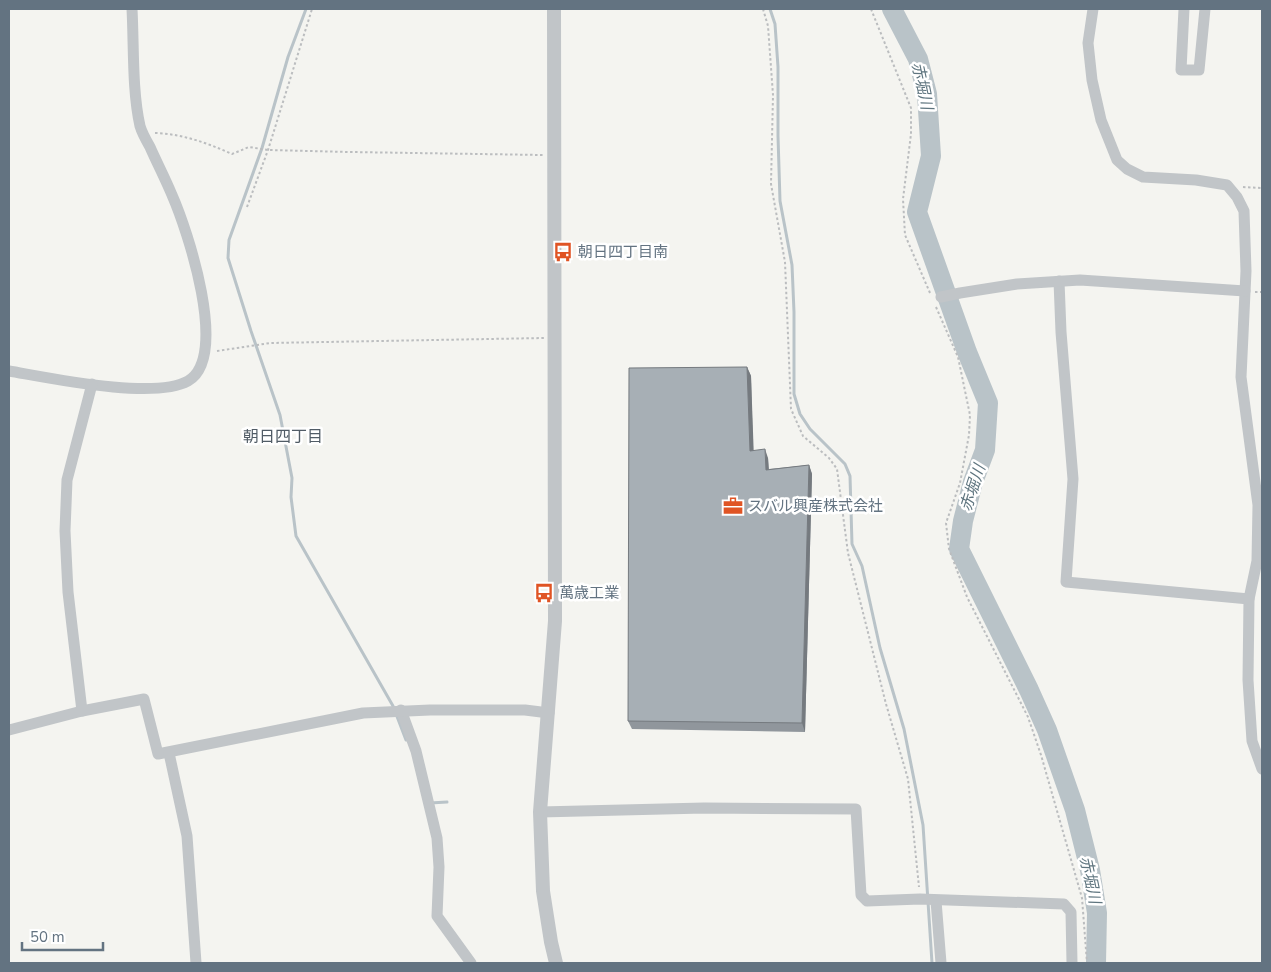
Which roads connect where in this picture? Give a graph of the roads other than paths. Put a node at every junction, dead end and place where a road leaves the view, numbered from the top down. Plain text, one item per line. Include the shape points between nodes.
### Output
1 (132, 9) edge
2 (554, 9) edge
3 (1093, 9) edge
4 (1184, 9) edge
5 (1205, 9) edge
6 (1059, 281) junction
7 (1245, 291) junction
8 (936, 298) road end
9 (9, 371) edge
10 (92, 384) junction
11 (1249, 598) junction
12 (401, 710) junction
13 (82, 711) junction
14 (548, 713) junction
15 (9, 730) edge
16 (169, 753) junction
17 (1262, 769) edge
18 (540, 812) junction
19 (936, 901) junction
20 (196, 963) edge
21 (471, 963) edge
22 (556, 963) edge
23 (941, 963) edge
24 (1072, 963) edge

1 - 10 street via 136,97 143,132 172,195 193,252 207,322 205,348 194,377 179,385 145,389
2 - 14 street via 555,621
3 - 7 street via 1088,43 1092,80 1101,120 1117,160 1143,177 1227,185 1244,211
4 - 5 street via 1181,70 1199,70
6 - 7 street
6 - 8 street via 1017,284
6 - 11 street via 1073,479 1066,582
7 - 11 street via 1241,377 1258,505 1256,562
9 - 10 street
10 - 13 street via 67,480 68,592
11 - 17 street via 1248,680 1252,741
12 - 14 street via 525,710
12 - 16 street via 362,713
12 - 21 street via 416,751 437,838 437,916
13 - 15 street
13 - 16 street via 144,699 158,754
14 - 18 street
16 - 20 street via 187,836
18 - 19 street via 856,809 861,895 867,901
18 - 22 street via 543,891
19 - 23 street
19 - 24 street via 1064,904 1071,912

